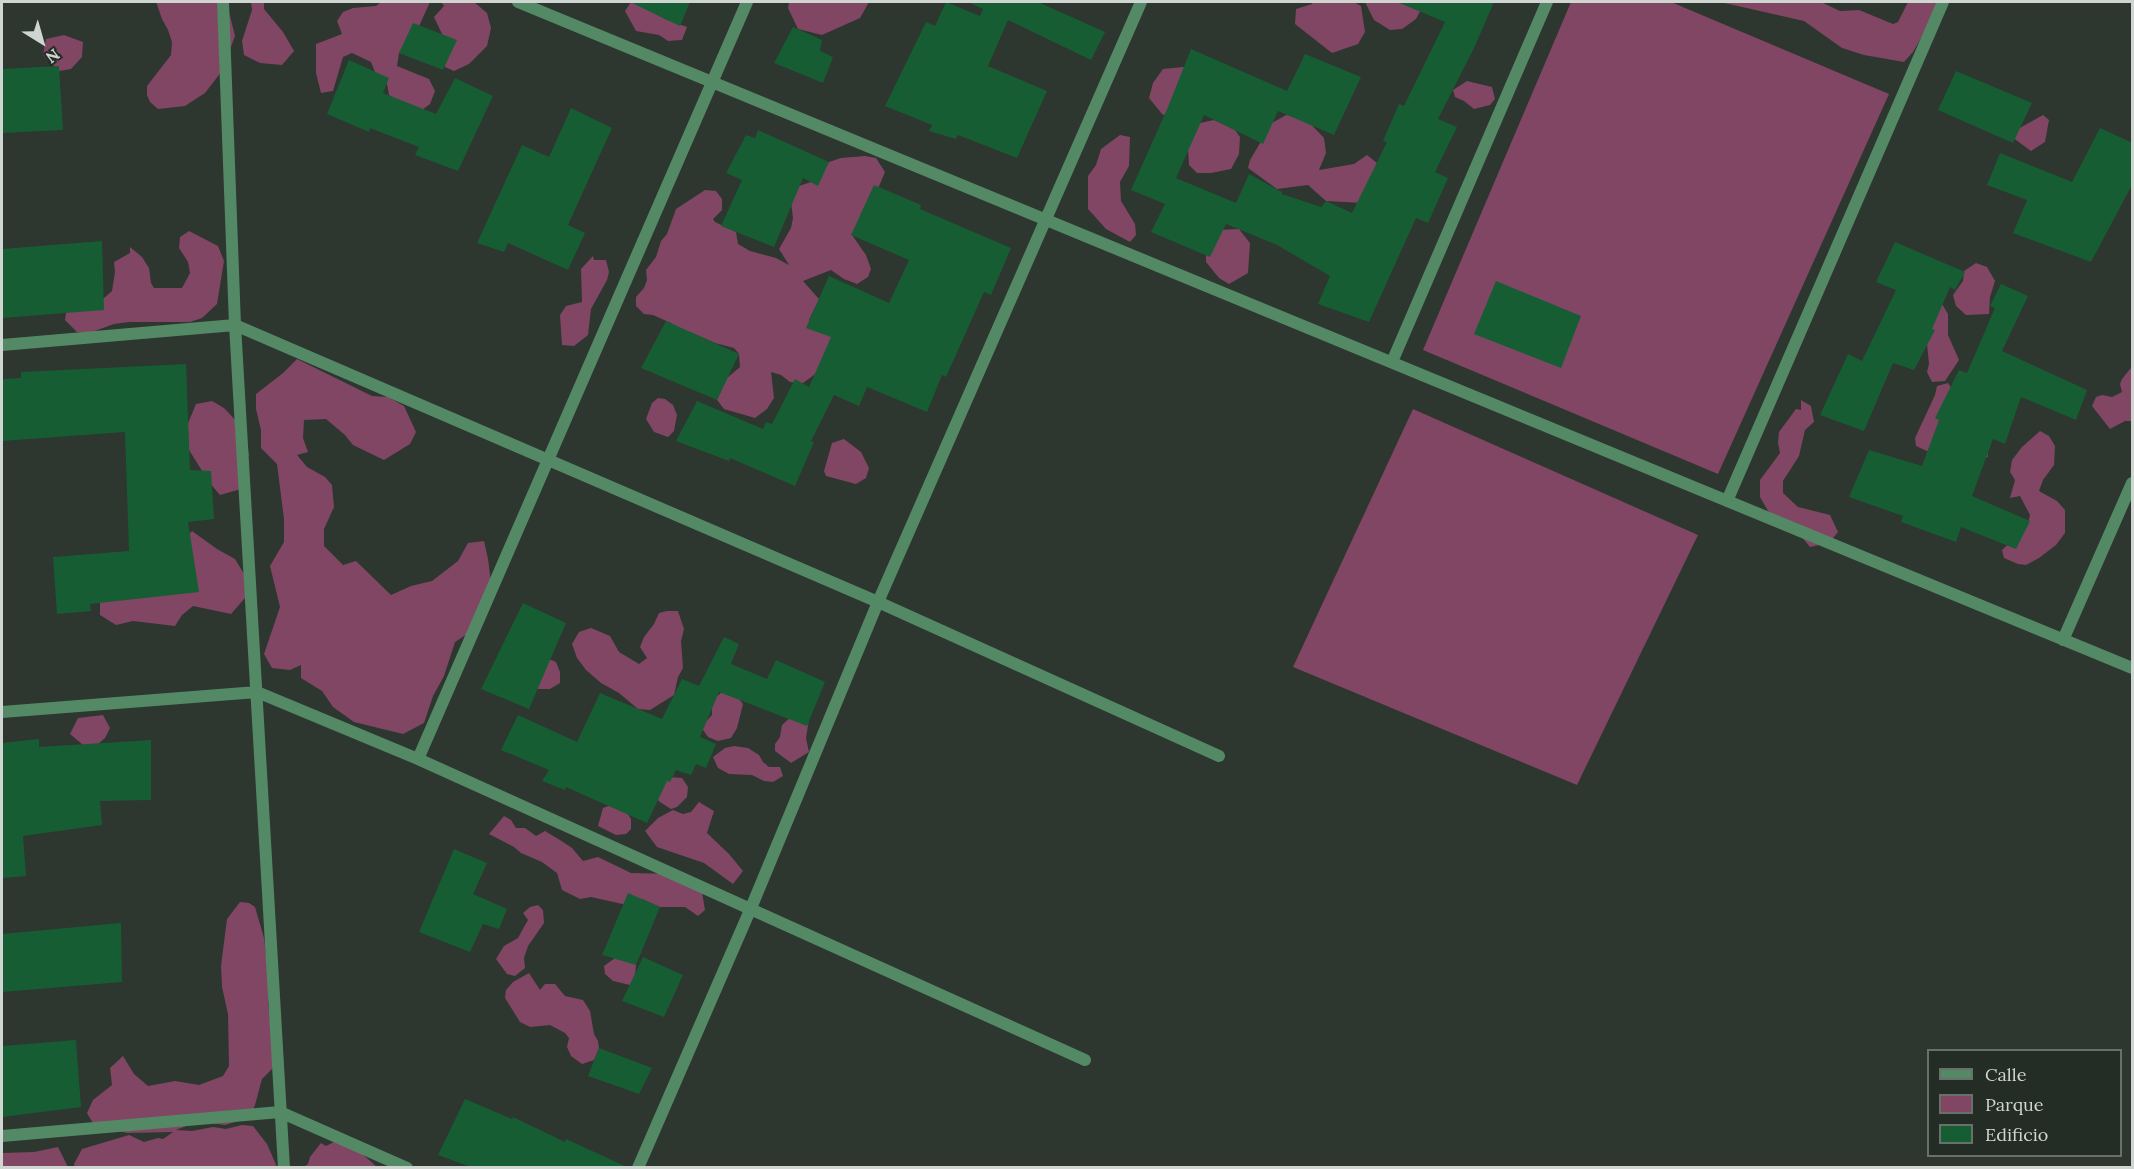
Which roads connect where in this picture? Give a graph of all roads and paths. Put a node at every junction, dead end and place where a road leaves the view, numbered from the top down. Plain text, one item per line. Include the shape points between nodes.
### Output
1 (223, 2) edge
2 (518, 2) edge
3 (747, 2) edge
4 (1141, 2) edge
5 (1546, 2) edge
6 (1943, 2) edge
7 (712, 82) junction
8 (1046, 219) junction
9 (235, 325) junction
10 (2, 345) edge
11 (1392, 362) junction
12 (548, 460) junction
13 (2133, 483) edge
14 (1726, 501) junction
15 (878, 602) junction
16 (2063, 640) junction
17 (2133, 668) edge
18 (257, 692) junction
19 (2, 712) edge
20 (1219, 756) dead end
21 (418, 759) junction
22 (751, 908) junction
23 (1085, 1060) dead end
24 (280, 1112) junction
25 (2, 1136) edge
26 (284, 1167) edge
27 (407, 1167) edge
28 (638, 1167) edge

1 - 9 street
2 - 7 street
3 - 7 street
4 - 8 street
5 - 11 street
6 - 14 street
7 - 8 street
7 - 12 street
8 - 11 street
8 - 15 street
9 - 10 street
9 - 12 street
9 - 18 street
11 - 14 street
12 - 15 street
12 - 21 street
13 - 16 street
14 - 16 street
15 - 20 street
15 - 22 street
16 - 17 street
18 - 19 street
18 - 21 street
18 - 24 street
21 - 22 street
22 - 23 street
22 - 28 street
24 - 25 street
24 - 26 street
24 - 27 street

